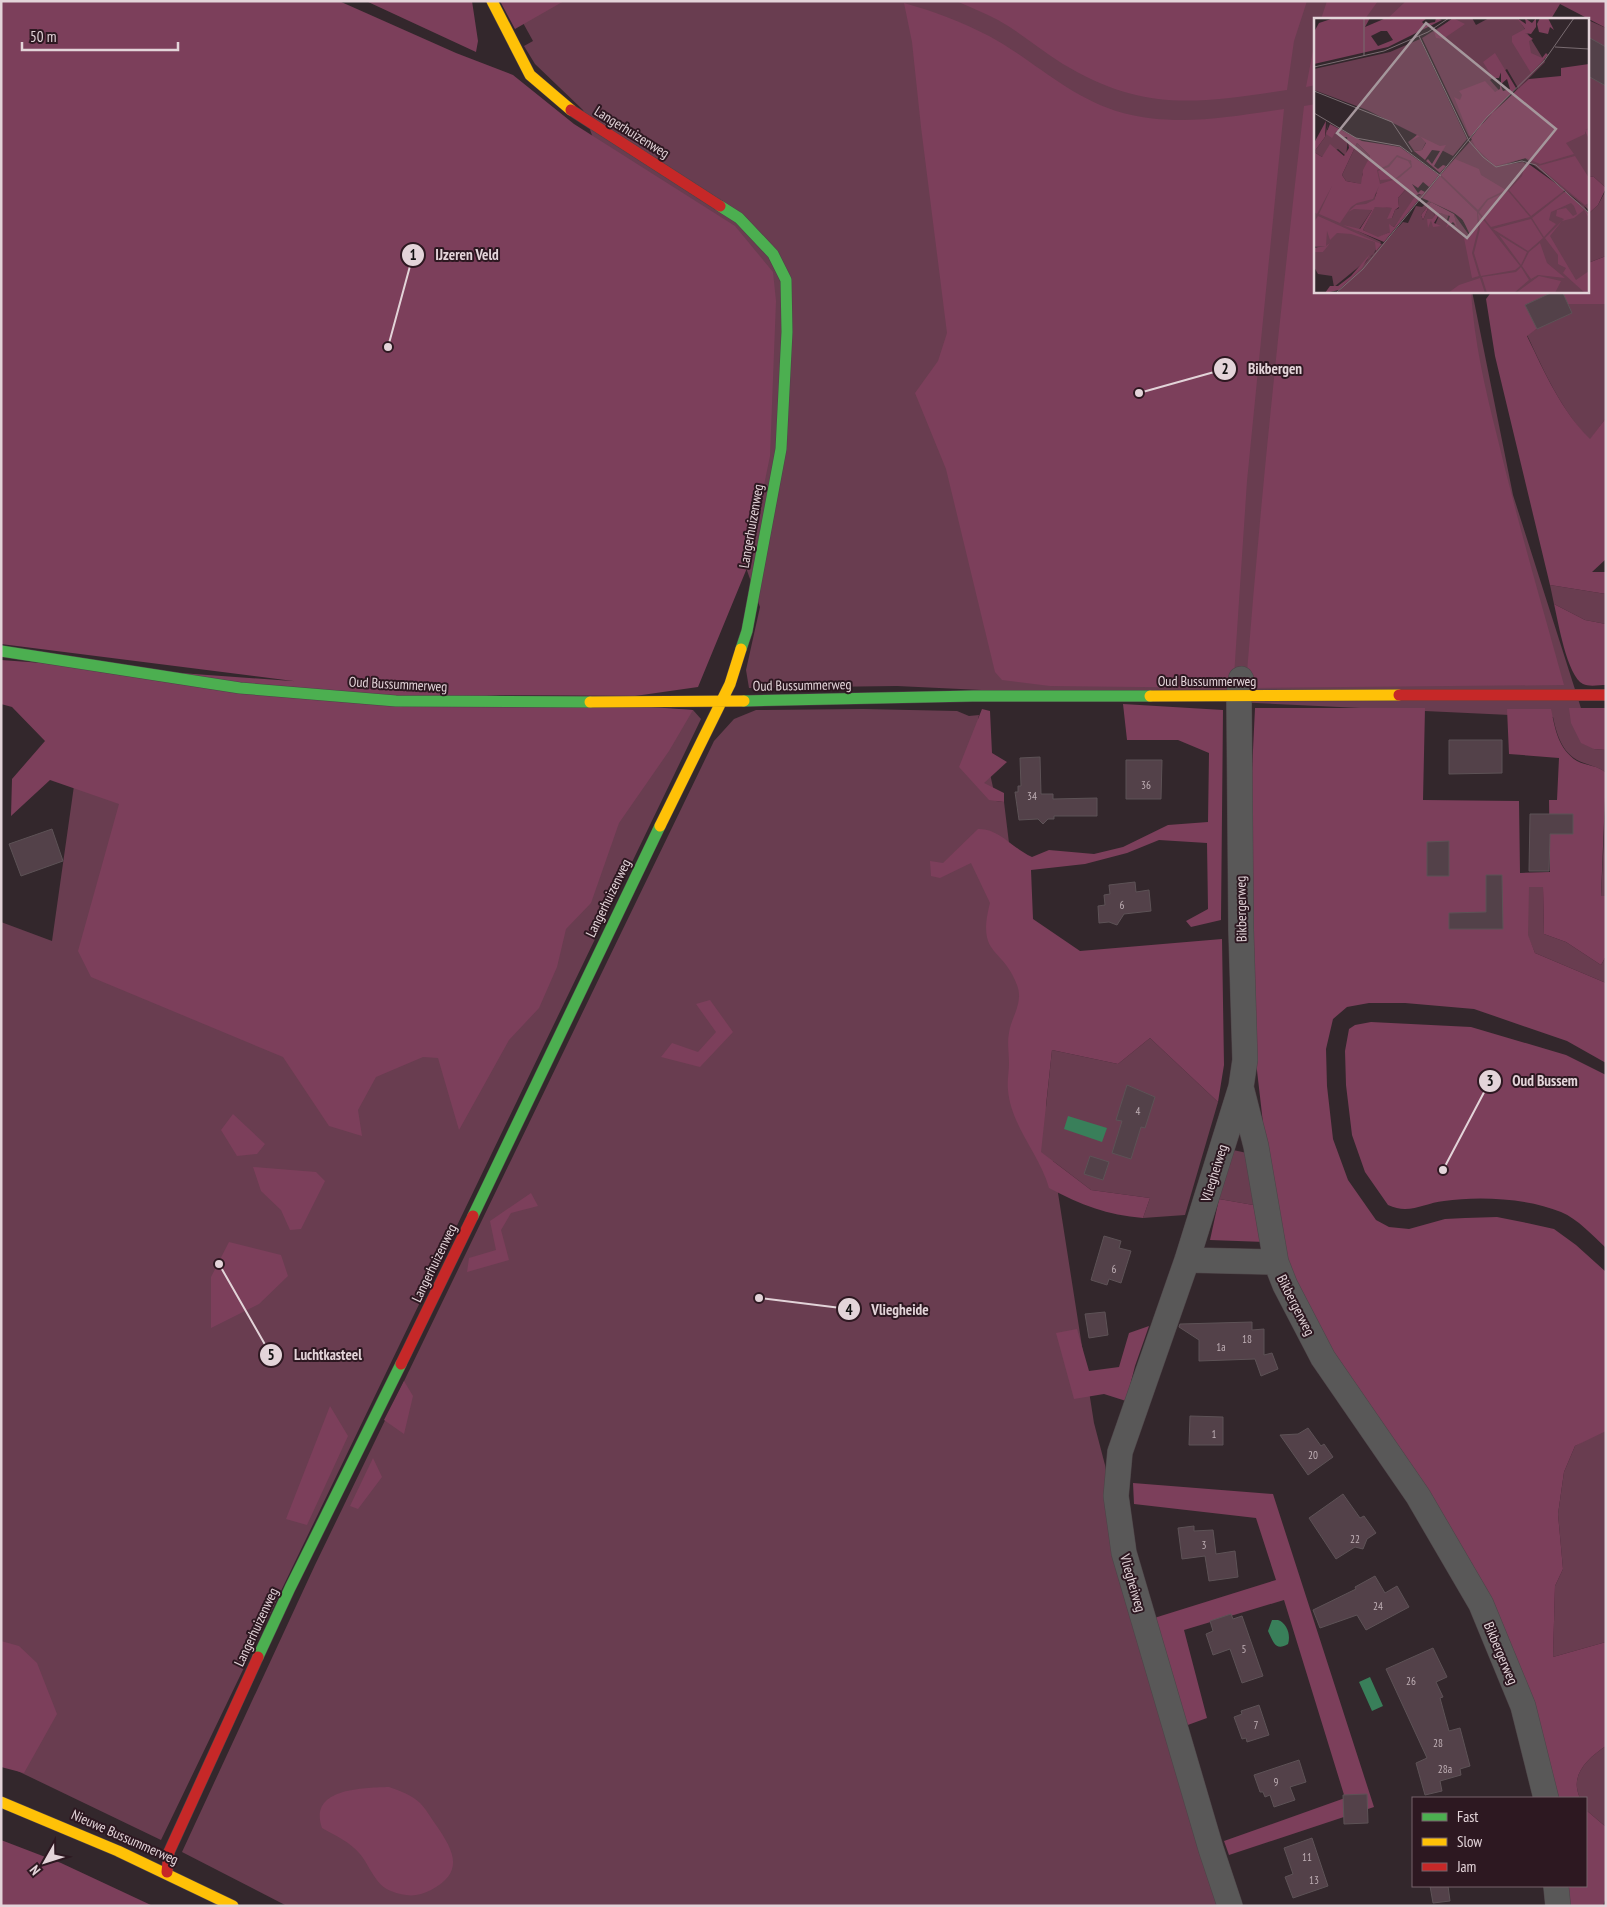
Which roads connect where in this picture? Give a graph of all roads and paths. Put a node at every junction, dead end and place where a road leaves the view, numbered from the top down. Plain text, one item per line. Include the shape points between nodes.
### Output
1 (492, 1) edge
2 (1, 651) edge
3 (1240, 688) junction
4 (1606, 695) edge
5 (722, 701) junction
6 (1241, 1087) junction
7 (1187, 1260) junction
8 (1276, 1262) junction
9 (1546, 1797) edge
10 (1, 1802) edge
11 (167, 1872) junction
12 (1556, 1887) edge
13 (233, 1906) edge
14 (1230, 1906) edge
15 (1558, 1906) edge

1 - 5 street, Langerhuizenweg via 530,75 575,113 739,218 773,254 786,280 787,332 781,449 747,631
2 - 5 street, Oud Bussummerweg via 240,688 396,701
3 - 4 street, Oud Bussummerweg
3 - 5 street, Oud Bussummerweg
3 - 6 street, Bikbergerweg via 1245,1060
5 - 11 street, Langerhuizenweg via 290,1588 169,1852
6 - 7 street, Vliegheiweg
6 - 8 street, Bikbergerweg via 1256,1146
7 - 8 street
7 - 14 street, Vliegheiweg via 1120,1452 1116,1496 1124,1553
8 - 9 street, Bikbergerweg via 1323,1358 1418,1496 1481,1604 1523,1706
10 - 11 street, Nieuwe Bussummerweg
11 - 13 street, Nieuwe Bussummerweg
12 - 15 street

